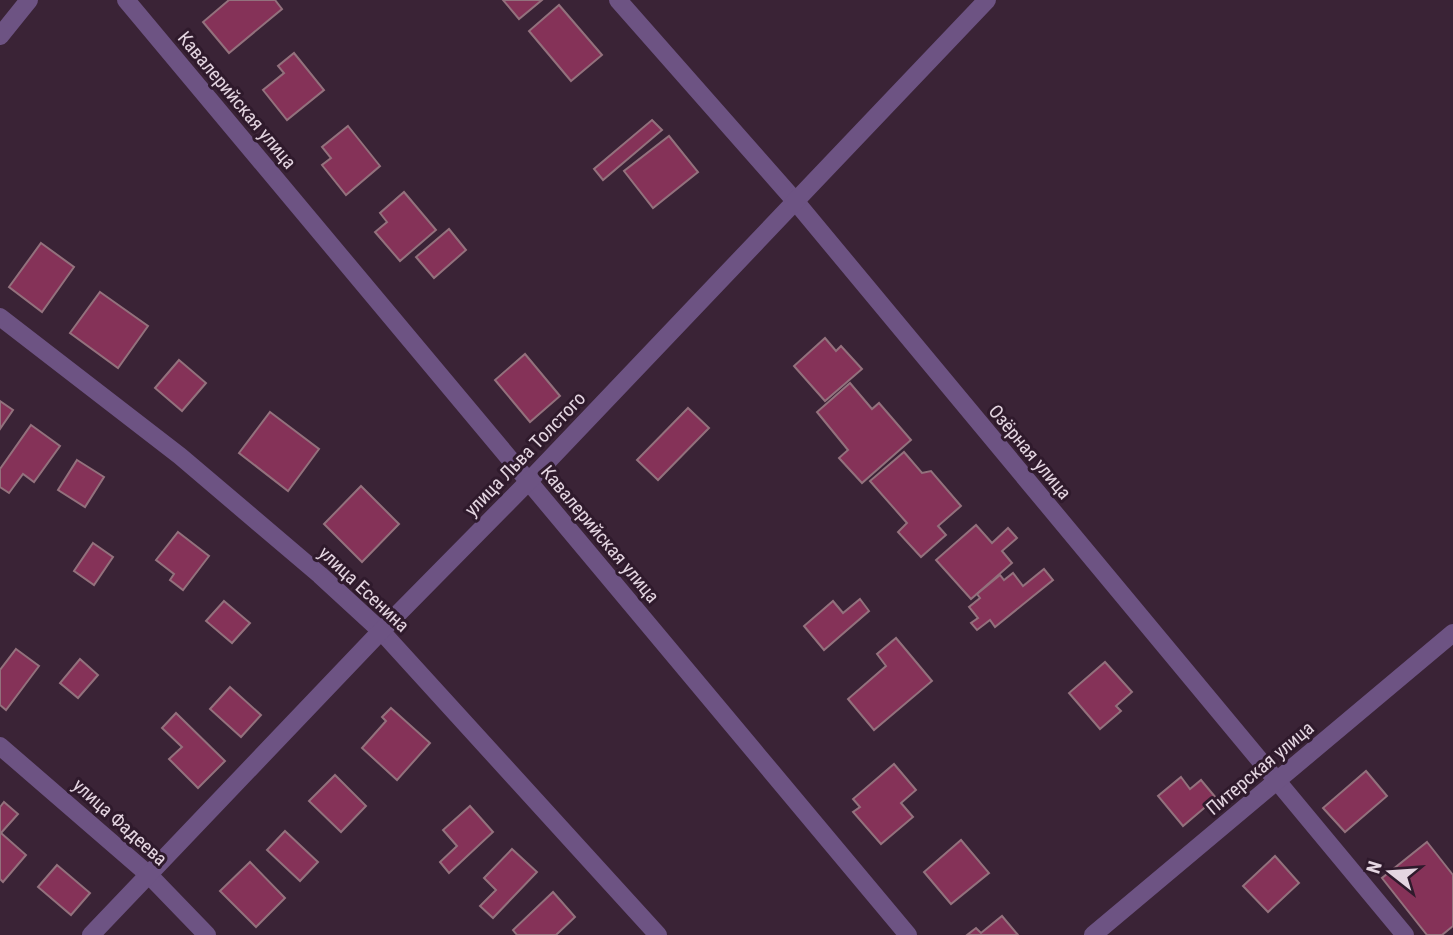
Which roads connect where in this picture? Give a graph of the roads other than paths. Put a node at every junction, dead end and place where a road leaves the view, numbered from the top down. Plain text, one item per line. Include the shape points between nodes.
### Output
1 (29, 0) edge
2 (126, 0) edge
3 (618, 0) edge
4 (987, 0) edge
5 (0, 36) edge
6 (796, 202) junction
7 (0, 317) edge
8 (529, 481) junction
9 (381, 631) junction
10 (1453, 633) edge
11 (0, 746) edge
12 (1276, 782) junction
13 (149, 875) junction
14 (91, 935) edge
15 (207, 935) edge
16 (659, 935) edge
17 (908, 935) edge
18 (1093, 935) edge
19 (1405, 935) edge

1 - 5 street
2 - 8 street, Кавалерийская улица
3 - 6 street, Озёрная улица
4 - 6 street, улица Льва Толстого
6 - 8 street, улица Льва Толстого
6 - 12 street, Озёрная улица
7 - 9 street, улица Есенина via 180,456
8 - 9 street, улица Льва Толстого
8 - 17 street, Кавалерийская улица
9 - 13 street, улица Льва Толстого
9 - 16 street, улица Есенина
10 - 12 street, Питерская улица
11 - 13 street, улица Фадеева
12 - 18 street, Питерская улица
12 - 19 street, Озёрная улица
13 - 14 street, улица Льва Толстого
13 - 15 street, улица Фадеева

